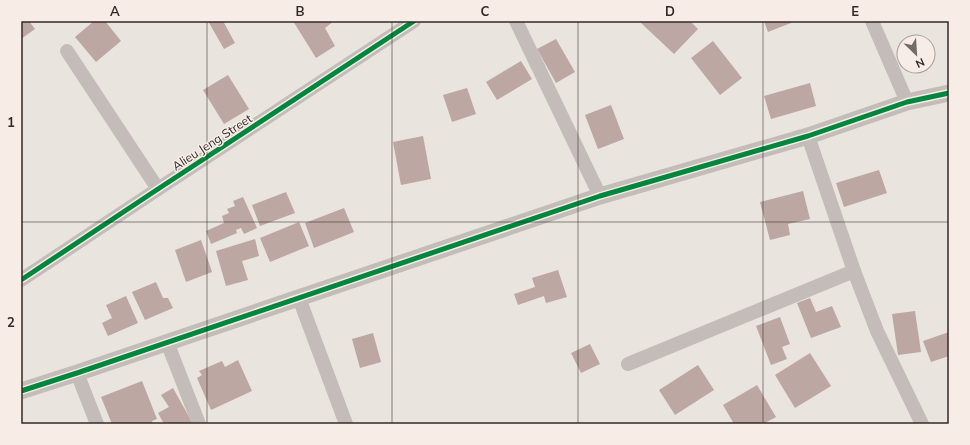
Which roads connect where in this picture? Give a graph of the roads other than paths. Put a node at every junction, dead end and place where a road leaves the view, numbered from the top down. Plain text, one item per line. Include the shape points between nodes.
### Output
1 (414, 21) edge
2 (516, 21) edge
3 (872, 21) edge
4 (67, 52) dead end
5 (949, 93) edge
6 (907, 102) junction
7 (808, 136) junction
8 (158, 189) junction
9 (600, 196) junction
10 (854, 271) junction
11 (21, 280) edge
12 (298, 298) junction
13 (168, 342) junction
14 (628, 364) dead end
15 (77, 373) junction
16 (21, 391) edge
17 (96, 424) edge
18 (199, 424) edge
19 (346, 424) edge
20 (922, 424) edge

1 - 8 street, Alieu Jeng Street
2 - 9 street
3 - 6 street
4 - 8 street
5 - 6 street
6 - 7 street
7 - 9 street
7 - 10 street
8 - 11 street, Alieu Jeng Street
9 - 12 street
10 - 14 street
10 - 20 street via 877,331
12 - 13 street
12 - 19 street
13 - 15 street
13 - 18 street
15 - 16 street
15 - 17 street

